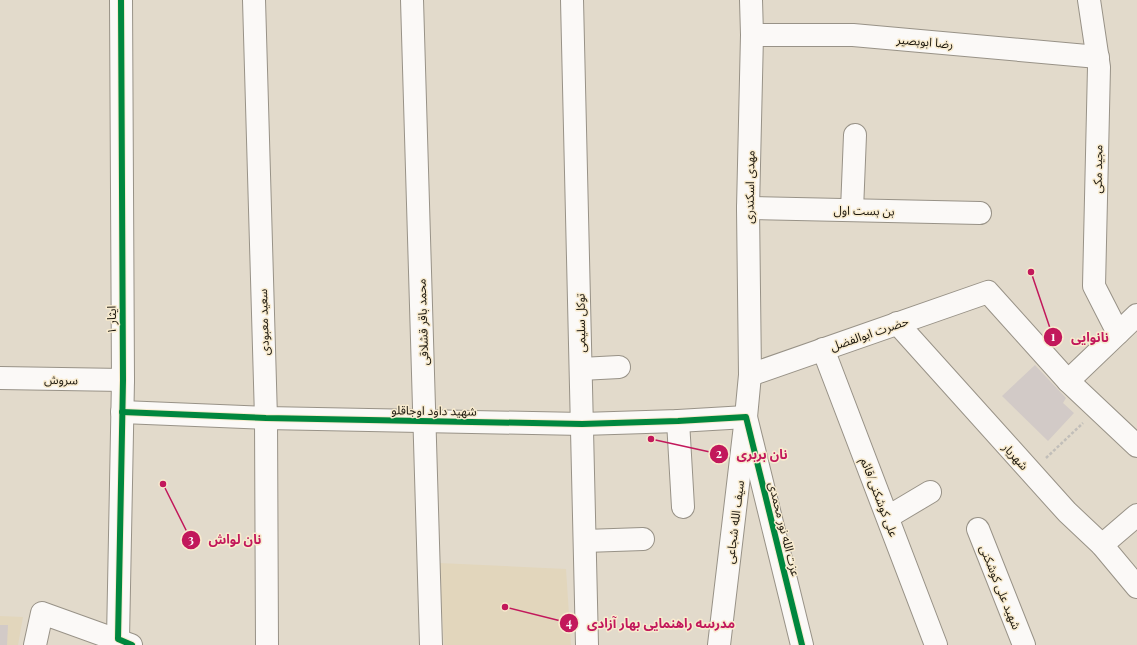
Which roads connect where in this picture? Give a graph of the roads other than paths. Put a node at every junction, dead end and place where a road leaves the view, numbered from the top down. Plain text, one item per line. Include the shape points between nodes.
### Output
1 (121, 0) edge
2 (254, 0) edge
3 (412, 0) edge
4 (572, 0) edge
5 (751, 0) edge
6 (1089, 0) edge
7 (752, 36) junction
8 (1098, 57) junction
9 (855, 135) dead end
10 (748, 208) junction
11 (852, 210) junction
12 (980, 213) dead end
13 (1137, 315) edge
14 (897, 323) junction
15 (1118, 333) junction
16 (823, 349) junction
17 (619, 367) dead end
18 (581, 370) junction
19 (750, 375) junction
20 (0, 378) edge
21 (123, 380) junction
22 (1068, 381) junction
23 (122, 412) junction
24 (746, 417) junction
25 (266, 418) junction
26 (425, 421) junction
27 (678, 421) junction
28 (582, 424) junction
29 (1137, 446) edge
30 (930, 492) dead end
31 (683, 507) dead end
32 (1137, 515) edge
33 (888, 517) junction
34 (978, 529) dead end
35 (643, 538) dead end
36 (585, 541) junction
37 (1102, 545) junction
38 (1137, 586) edge
39 (125, 642) edge
40 (35, 645) edge
41 (267, 645) edge
42 (431, 645) edge
43 (587, 645) edge
44 (719, 645) edge
45 (802, 645) edge
46 (936, 645) edge
47 (1024, 645) edge

1 - 21 street, ایثار ۱
2 - 25 street, سعید معبودی
3 - 26 street, محمد باقر قشلاقی
4 - 18 street, توکل سلیمی
5 - 7 street, مهدی اسکندری
6 - 8 street, مجید مکی
7 - 8 street, رضا ابوبصیر via 853,35
7 - 10 street, مهدی اسکندری
8 - 15 street, مجید مکی via 1100,67 1094,286
9 - 11 street
10 - 11 street, بن بست اول
10 - 19 street, مهدی اسکندری
11 - 12 street, بن بست اول
13 - 15 street
14 - 16 street, حضرت ابوالفضل
14 - 22 street, حضرت ابوالفضل via 988,292
14 - 37 street, شهریار via 1067,512
15 - 22 street
16 - 19 street, حضرت ابوالفضل
16 - 33 street, علی کوشکنی/قائم
17 - 18 street
18 - 28 street, توکل سلیمی
19 - 24 street, سیف الله شجاعی
20 - 21 street, سروش
21 - 23 street, ایثار ۱
22 - 29 street
23 - 25 street, شهید داود اوجاقلو
23 - 39 street, ایثار ۱
24 - 27 street, شهید داود اوجاقلو
24 - 44 street, سیف الله شجاعی
24 - 45 street, عزت الله نور محمدی
25 - 26 street, شهید داود اوجاقلو
25 - 41 street, سعید معبودی
26 - 28 street, شهید داود اوجاقلو
26 - 42 street, محمد باقر قشلاقی
27 - 28 street, شهید داود اوجاقلو
27 - 31 street
28 - 36 street, توکل سلیمی
30 - 33 street
32 - 37 street
33 - 46 street, علی کوشکنی/قائم
34 - 47 street, شهید علی کوشکنی
35 - 36 street
36 - 43 street, توکل سلیمی
37 - 38 street, شهریار
39 - 40 street via 42,613

